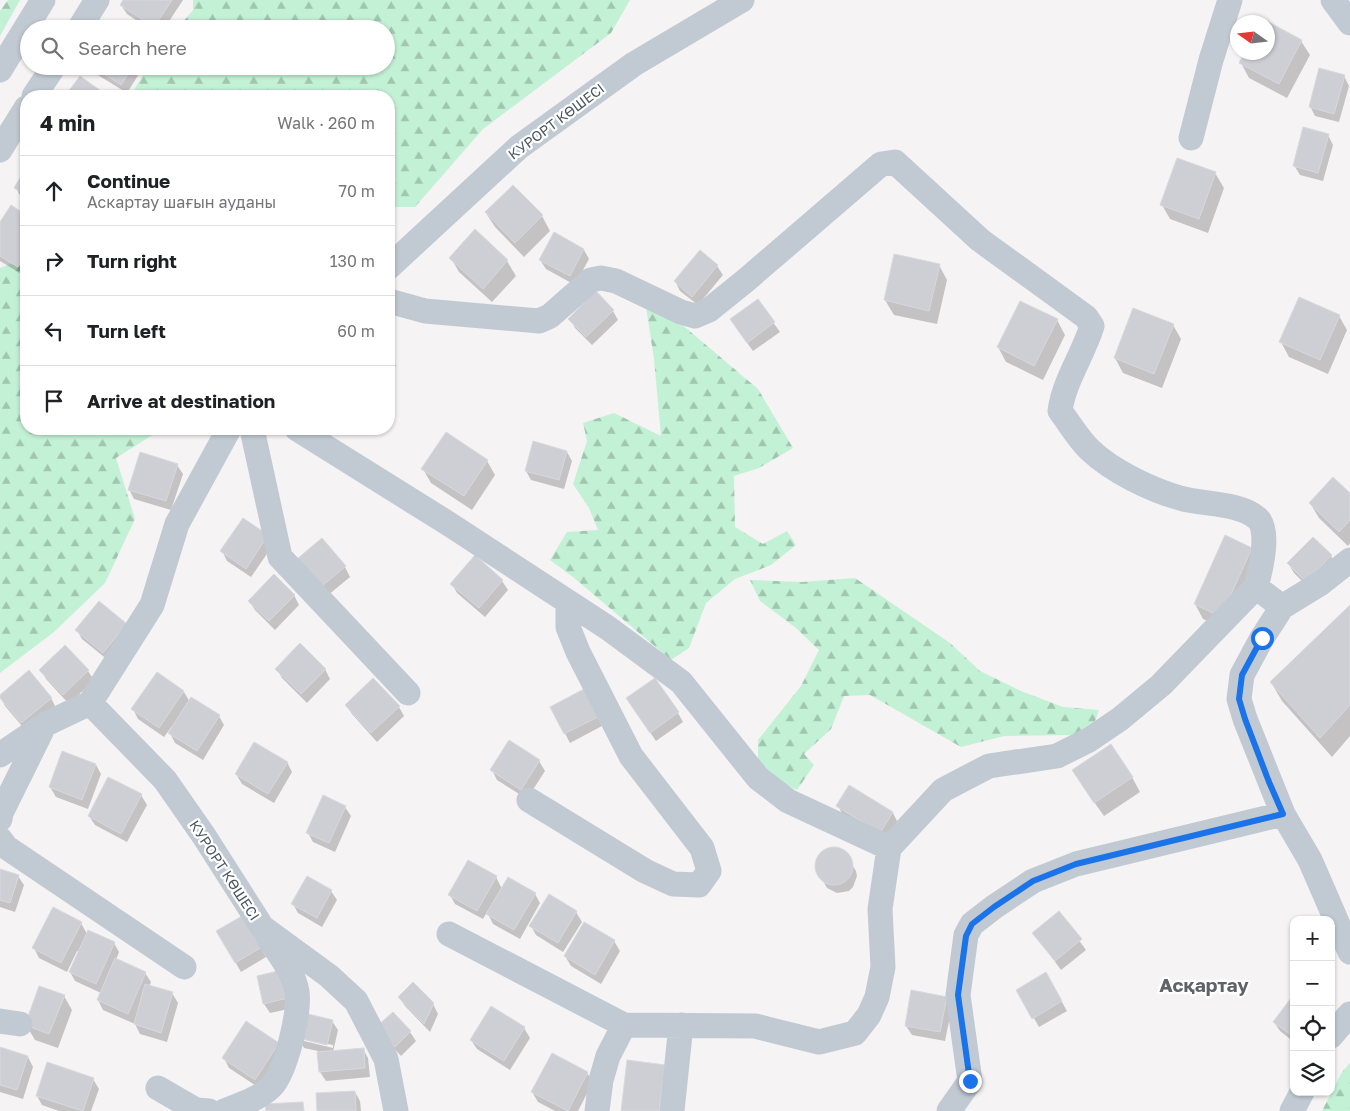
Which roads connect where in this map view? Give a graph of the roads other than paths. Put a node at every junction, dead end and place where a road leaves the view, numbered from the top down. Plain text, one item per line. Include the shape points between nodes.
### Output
1 (43, 0) edge
2 (98, 0) edge
3 (742, 0) edge
4 (1230, 0) edge
5 (1332, 0) edge
6 (31, 20) edge
7 (85, 20) edge
8 (1350, 23) edge
9 (20, 37) edge
10 (0, 70) edge
11 (48, 75) edge
12 (38, 90) edge
13 (20, 118) edge
14 (1191, 138) dead end
15 (0, 150) edge
16 (395, 261) edge
17 (395, 303) edge
18 (226, 435) edge
19 (253, 435) edge
20 (307, 435) edge
21 (1350, 560) edge
22 (1256, 587) junction
23 (568, 602) junction
24 (1282, 607) junction
25 (408, 693) dead end
26 (90, 703) junction
27 (44, 725) junction
28 (0, 755) edge
29 (529, 800) dead end
30 (1283, 814) junction
31 (0, 819) edge
32 (0, 839) edge
33 (889, 848) junction
34 (262, 927) junction
35 (449, 934) dead end
36 (1350, 952) edge
37 (184, 967) dead end
38 (1350, 1014) edge
39 (624, 1025) junction
40 (681, 1025) junction
41 (1335, 1031) edge
42 (158, 1088) dead end
43 (1300, 1096) edge
44 (209, 1111) edge
45 (224, 1111) edge
46 (396, 1111) edge
47 (597, 1111) edge
48 (672, 1111) edge
49 (949, 1111) edge
50 (1292, 1111) edge

1 - 6 street
2 - 7 street
3 - 16 street, КУРОРТ КӨШЕСІ via 634,64 519,147
4 - 14 street
5 - 8 street
9 - 10 street
11 - 12 street
13 - 15 street
17 - 22 street via 425,311 539,322 591,280 601,278 616,281 695,316 709,310 745,281 881,164 894,162 980,240 1086,316 1092,326 1086,346 1062,394 1060,411 1090,450 1131,480 1180,498 1223,505 1258,518 1264,530 1262,566
18 - 26 street via 177,524 152,605
19 - 25 street via 280,557
20 - 23 street
21 - 24 street
22 - 24 street
22 - 33 street via 1161,686 1120,719 1057,756 990,766 943,790
23 - 29 street via 568,626 631,756 702,848 708,871 699,885 673,884 645,871
23 - 33 street via 681,682 758,778 788,801
24 - 30 street via 1242,675 1239,699
26 - 27 street
26 - 34 street, КУРОРТ КӨШЕСІ via 165,780
27 - 28 street
27 - 31 street
30 - 36 street via 1310,860
30 - 49 street via 1076,864 1033,881 972,924 966,936 958,995 970,1081
32 - 37 street via 6,847
33 - 40 street via 880,910 883,967 878,998 870,1015 855,1033 819,1042 754,1026
34 - 45 street via 290,973 297,992 294,1030 285,1062 272,1086 252,1100
34 - 46 street, КУРОРТ КӨШЕСІ via 329,976 356,1001 386,1059
35 - 39 street
38 - 41 street
39 - 40 street
39 - 47 street via 600,1080
40 - 48 street
42 - 44 street via 196,1110
43 - 50 street

